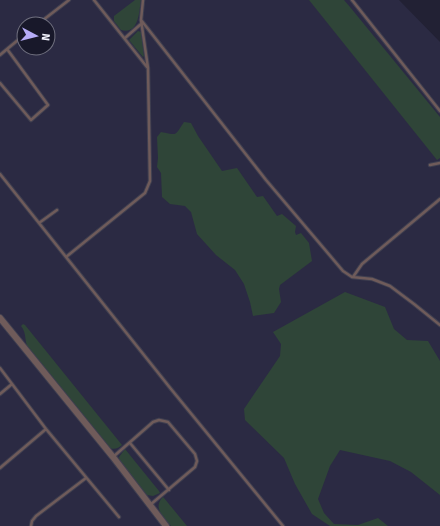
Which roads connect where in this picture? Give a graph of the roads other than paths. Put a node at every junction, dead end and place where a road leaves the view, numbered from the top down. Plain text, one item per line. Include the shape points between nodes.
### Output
1 (68, 0) edge
2 (94, 0) edge
3 (143, 0) edge
4 (352, 0) edge
5 (48, 16) edge
6 (141, 22) junction
7 (125, 38) junction
8 (16, 42) edge
9 (7, 49) junction
10 (0, 55) edge
11 (148, 68) junction
12 (0, 83) edge
13 (440, 111) edge
14 (440, 162) edge
15 (430, 165) dead end
16 (0, 174) edge
17 (440, 199) edge
18 (56, 210) dead end
19 (39, 223) junction
20 (66, 257) junction
21 (352, 277) junction
22 (1, 323) edge
23 (440, 325) edge
24 (0, 368) edge
25 (12, 384) junction
26 (0, 394) edge
27 (46, 429) junction
28 (130, 442) junction
29 (113, 457) junction
30 (0, 468) edge
31 (86, 478) junction
32 (169, 490) junction
33 (150, 505) junction
34 (118, 517) dead end
35 (31, 526) edge
36 (166, 526) edge
37 (283, 526) edge

1 - 5 lane
2 - 7 lane
3 - 6 lane
4 - 13 lane
6 - 7 lane
6 - 11 lane
6 - 21 lane via 266,180 343,271
7 - 11 lane
8 - 9 lane
9 - 10 lane
9 - 12 lane via 48,104 31,120
11 - 20 lane via 150,181 145,193
14 - 15 lane
16 - 19 lane
17 - 21 lane via 362,264
18 - 19 lane
19 - 20 lane
20 - 37 lane
21 - 23 lane via 372,279 390,286
22 - 29 street
24 - 25 lane
25 - 26 lane
25 - 27 lane
27 - 30 lane
27 - 31 lane
28 - 29 lane
28 - 32 lane
28 - 32 lane via 153,422 159,420 168,422 195,454 197,461 194,467
29 - 33 street
31 - 34 lane
31 - 35 lane via 36,516
32 - 33 lane
33 - 36 street

